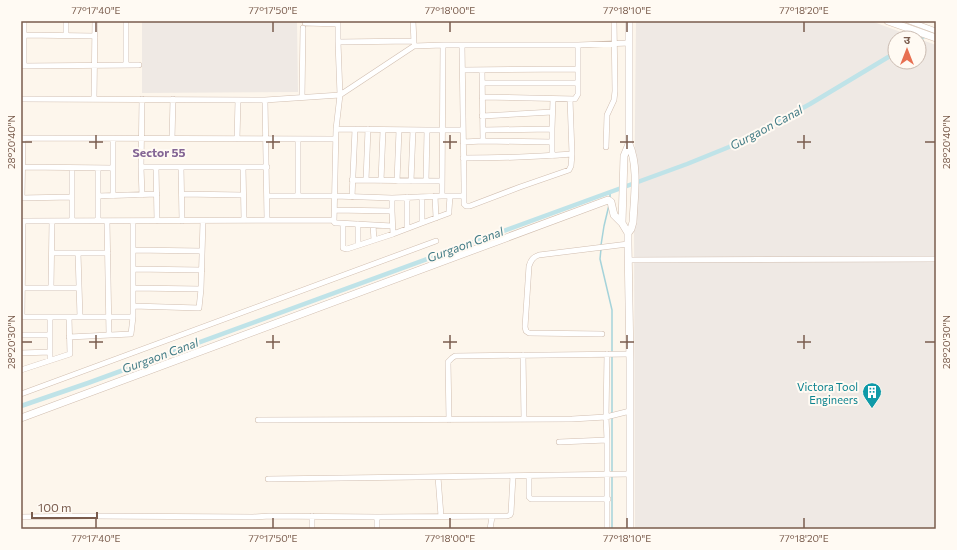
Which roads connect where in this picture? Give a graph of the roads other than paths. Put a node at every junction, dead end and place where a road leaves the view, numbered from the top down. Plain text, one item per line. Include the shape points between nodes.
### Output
1 (24, 21) edge
2 (66, 21) edge
3 (95, 21) edge
4 (126, 21) edge
5 (413, 21) edge
6 (614, 21) edge
7 (630, 21) edge
8 (888, 21) edge
9 (909, 21) edge
10 (338, 22) edge
11 (24, 35) junction
12 (66, 36) junction
13 (95, 36) junction
14 (936, 36) edge
15 (338, 42) junction
16 (629, 42) junction
17 (414, 43) junction
18 (615, 43) junction
19 (443, 45) junction
20 (462, 45) junction
21 (578, 45) junction
22 (95, 65) junction
23 (126, 65) junction
24 (139, 65) dead end
25 (22, 66) edge
26 (577, 69) junction
27 (463, 70) junction
28 (482, 70) junction
29 (482, 83) junction
30 (577, 84) junction
31 (340, 95) junction
32 (482, 97) junction
33 (302, 98) junction
34 (21, 99) edge
35 (94, 99) junction
36 (142, 99) junction
37 (173, 99) junction
38 (553, 99) junction
39 (570, 99) junction
40 (238, 100) junction
41 (265, 100) junction
42 (552, 112) junction
43 (482, 116) junction
44 (336, 129) junction
45 (355, 129) junction
46 (552, 129) junction
47 (368, 130) junction
48 (383, 130) junction
49 (399, 130) junction
50 (414, 130) junction
51 (427, 130) junction
52 (442, 130) junction
53 (462, 130) junction
54 (483, 130) junction
55 (22, 138) edge
56 (266, 138) junction
57 (113, 139) junction
58 (141, 139) junction
59 (172, 139) junction
60 (237, 139) junction
61 (298, 139) junction
62 (335, 139) junction
63 (484, 141) junction
64 (463, 142) junction
65 (552, 142) junction
66 (629, 144) junction
67 (606, 147) dead end
68 (572, 154) junction
69 (552, 156) junction
70 (463, 158) junction
71 (23, 167) junction
72 (141, 167) junction
73 (156, 167) junction
74 (181, 167) junction
75 (243, 167) junction
76 (267, 167) junction
77 (72, 168) junction
78 (98, 168) junction
79 (113, 168) junction
80 (352, 180) junction
81 (366, 180) junction
82 (381, 180) junction
83 (397, 181) junction
84 (411, 181) junction
85 (426, 181) junction
86 (441, 181) junction
87 (156, 194) junction
88 (182, 194) junction
89 (142, 195) junction
90 (243, 195) junction
91 (98, 196) junction
92 (113, 196) junction
93 (267, 196) junction
94 (298, 196) junction
95 (335, 196) junction
96 (435, 196) junction
97 (442, 196) junction
98 (450, 196) junction
99 (464, 196) junction
100 (72, 197) junction
101 (352, 197) junction
102 (422, 197) junction
103 (22, 198) edge
104 (392, 198) junction
105 (407, 198) junction
106 (334, 210) junction
107 (392, 211) junction
108 (436, 218) junction
109 (244, 219) junction
110 (267, 220) junction
111 (334, 220) junction
112 (22, 221) edge
113 (52, 221) junction
114 (72, 221) junction
115 (98, 221) junction
116 (107, 221) junction
117 (133, 221) junction
118 (156, 221) junction
119 (182, 221) junction
120 (203, 221) junction
121 (422, 223) junction
122 (622, 223) junction
123 (343, 224) junction
124 (358, 224) junction
125 (373, 225) junction
126 (392, 226) junction
127 (407, 228) junction
128 (628, 233) junction
129 (393, 234) junction
130 (374, 240) junction
131 (436, 240) dead end
132 (628, 244) junction
133 (358, 245) junction
134 (133, 250) junction
135 (202, 251) junction
136 (52, 253) junction
137 (78, 253) junction
138 (108, 253) junction
139 (936, 259) edge
140 (629, 260) junction
141 (133, 269) junction
142 (202, 270) junction
143 (23, 288) junction
144 (51, 288) junction
145 (79, 288) junction
146 (133, 288) junction
147 (201, 289) junction
148 (133, 306) junction
149 (22, 317) edge
150 (50, 317) junction
151 (69, 317) junction
152 (80, 317) junction
153 (108, 317) junction
154 (133, 317) junction
155 (602, 334) dead end
156 (21, 335) edge
157 (109, 335) junction
158 (50, 336) junction
159 (70, 337) junction
160 (50, 352) junction
161 (21, 353) edge
162 (611, 354) junction
163 (630, 354) junction
164 (523, 355) junction
165 (50, 360) junction
166 (21, 370) edge
167 (21, 394) edge
168 (630, 411) junction
169 (610, 416) junction
170 (21, 418) edge
171 (524, 419) junction
172 (258, 420) dead end
173 (449, 420) junction
174 (607, 440) junction
175 (559, 442) dead end
176 (630, 474) junction
177 (611, 475) junction
178 (513, 476) junction
179 (529, 476) junction
180 (438, 477) junction
181 (268, 478) dead end
182 (608, 499) junction
183 (312, 516) junction
184 (441, 516) junction
185 (21, 517) edge
186 (377, 517) junction
187 (492, 517) junction
188 (312, 529) edge
189 (377, 529) edge
190 (490, 529) edge
191 (607, 529) edge
192 (630, 529) edge

1 - 11 street
2 - 12 street
3 - 13 street
4 - 23 street
5 - 17 street
6 - 18 street
7 - 16 street
8 - 14 street via 913,31
9 - 14 street
10 - 15 street
10 - 33 street via 304,25
11 - 12 street
11 - 25 street
12 - 13 street
13 - 22 street
15 - 17 street
15 - 31 street
16 - 18 street
16 - 66 street
17 - 19 street
17 - 31 street
18 - 21 street
18 - 67 street via 615,91 607,115
19 - 20 street
19 - 52 street
20 - 21 street
20 - 27 street
21 - 26 street
22 - 23 street
22 - 25 street
22 - 35 street
23 - 24 street
26 - 28 street
26 - 30 street
27 - 28 street
27 - 53 street
28 - 29 street
29 - 30 street
29 - 32 street
30 - 39 street via 577,96
31 - 33 street
31 - 44 street
32 - 38 street
32 - 43 street
33 - 41 street
34 - 35 street
35 - 36 street
36 - 37 street
36 - 58 street
37 - 40 street
37 - 59 street
38 - 39 street
38 - 42 street
39 - 68 street
40 - 41 street
40 - 60 street
41 - 56 street
42 - 43 street
42 - 46 street
43 - 54 street
44 - 45 street
44 - 62 street
45 - 47 street
45 - 80 street
46 - 54 street
46 - 65 street
47 - 48 street
47 - 81 street
48 - 49 street
48 - 82 street
49 - 50 street
49 - 83 street
50 - 51 street
50 - 84 street
51 - 52 street
51 - 85 street
52 - 53 street
52 - 86 street
53 - 64 street
54 - 63 street
55 - 57 street
55 - 71 street
56 - 60 street
56 - 61 street
56 - 76 street
57 - 58 street
57 - 79 street
58 - 59 street
58 - 72 street
59 - 60 street
61 - 62 street
61 - 94 street
62 - 95 street
63 - 64 street
63 - 65 street
64 - 70 street
65 - 69 street
66 - 122 street via 624,156
66 - 128 street via 633,155 634,192 632,226
68 - 69 street
68 - 99 street via 571,168 566,171 470,206 465,205
69 - 70 street
70 - 99 street
71 - 77 street
71 - 103 street
72 - 73 street
72 - 89 street
73 - 74 street
73 - 87 street
74 - 75 street
74 - 88 street
75 - 76 street
75 - 90 street
76 - 93 street
77 - 78 street
77 - 100 street
78 - 79 street
78 - 91 street
79 - 92 street
80 - 81 street
80 - 101 street
81 - 82 street
82 - 83 street
83 - 84 street
84 - 85 street
85 - 86 street
86 - 97 street
87 - 89 street
87 - 118 street
88 - 90 street
88 - 119 street
89 - 92 street
90 - 109 street
91 - 92 street
91 - 115 street
93 - 94 street
93 - 110 street
94 - 95 street
95 - 101 street
95 - 106 street
96 - 97 street
96 - 102 street
96 - 108 street
97 - 98 street
98 - 99 street
98 - 108 street via 449,213
100 - 103 street
100 - 114 street
101 - 104 street
102 - 105 street
102 - 121 street
104 - 105 street
104 - 107 street
105 - 127 street
106 - 107 street
106 - 111 street
107 - 126 street
108 - 121 street
109 - 110 street
109 - 120 street
110 - 111 street
111 - 123 street via 335,223
112 - 113 street
112 - 143 street
113 - 114 street
113 - 136 street
114 - 115 street
115 - 116 street
116 - 117 street
116 - 138 street
117 - 118 street
117 - 134 street
118 - 119 street
119 - 120 street
120 - 135 street
121 - 127 street
122 - 128 street
122 - 170 street via 614,215 609,200
123 - 124 street
123 - 133 street via 343,248
124 - 125 street
124 - 133 street
125 - 126 street
125 - 130 street
126 - 129 street
127 - 129 street
128 - 132 street
129 - 130 street
130 - 133 street
131 - 167 street
132 - 140 street
132 - 155 street via 539,255 530,261 526,331
134 - 135 street
134 - 141 street
135 - 142 street
136 - 137 street
136 - 144 street
137 - 138 street
137 - 145 street
138 - 153 street
139 - 140 street
140 - 163 street
141 - 142 street
141 - 146 street
142 - 147 street
143 - 144 street
143 - 149 street
144 - 145 street
145 - 152 street
146 - 147 street
146 - 148 street
147 - 148 street via 199,308
148 - 154 street
149 - 150 street
150 - 151 street
150 - 158 street
151 - 152 street
151 - 159 street
152 - 153 street
153 - 154 street
153 - 157 street
154 - 157 street via 131,334
156 - 158 street
157 - 159 street
158 - 160 street
159 - 165 street via 70,354
160 - 161 street
160 - 165 street
162 - 163 street
162 - 164 street
162 - 169 street
163 - 168 street
164 - 171 street
164 - 173 street via 452,358 448,362
165 - 166 street
168 - 169 street
168 - 176 street
169 - 171 street
169 - 174 street
171 - 173 street
172 - 173 street
174 - 175 street
174 - 177 street
176 - 177 street
176 - 192 street
177 - 179 street
177 - 182 street
178 - 179 street
178 - 180 street
178 - 187 street via 510,515
179 - 182 street via 531,499
180 - 181 street
180 - 184 street
182 - 191 street
183 - 185 street
183 - 186 street
183 - 188 street
184 - 186 street
184 - 187 street
186 - 189 street
187 - 190 street

